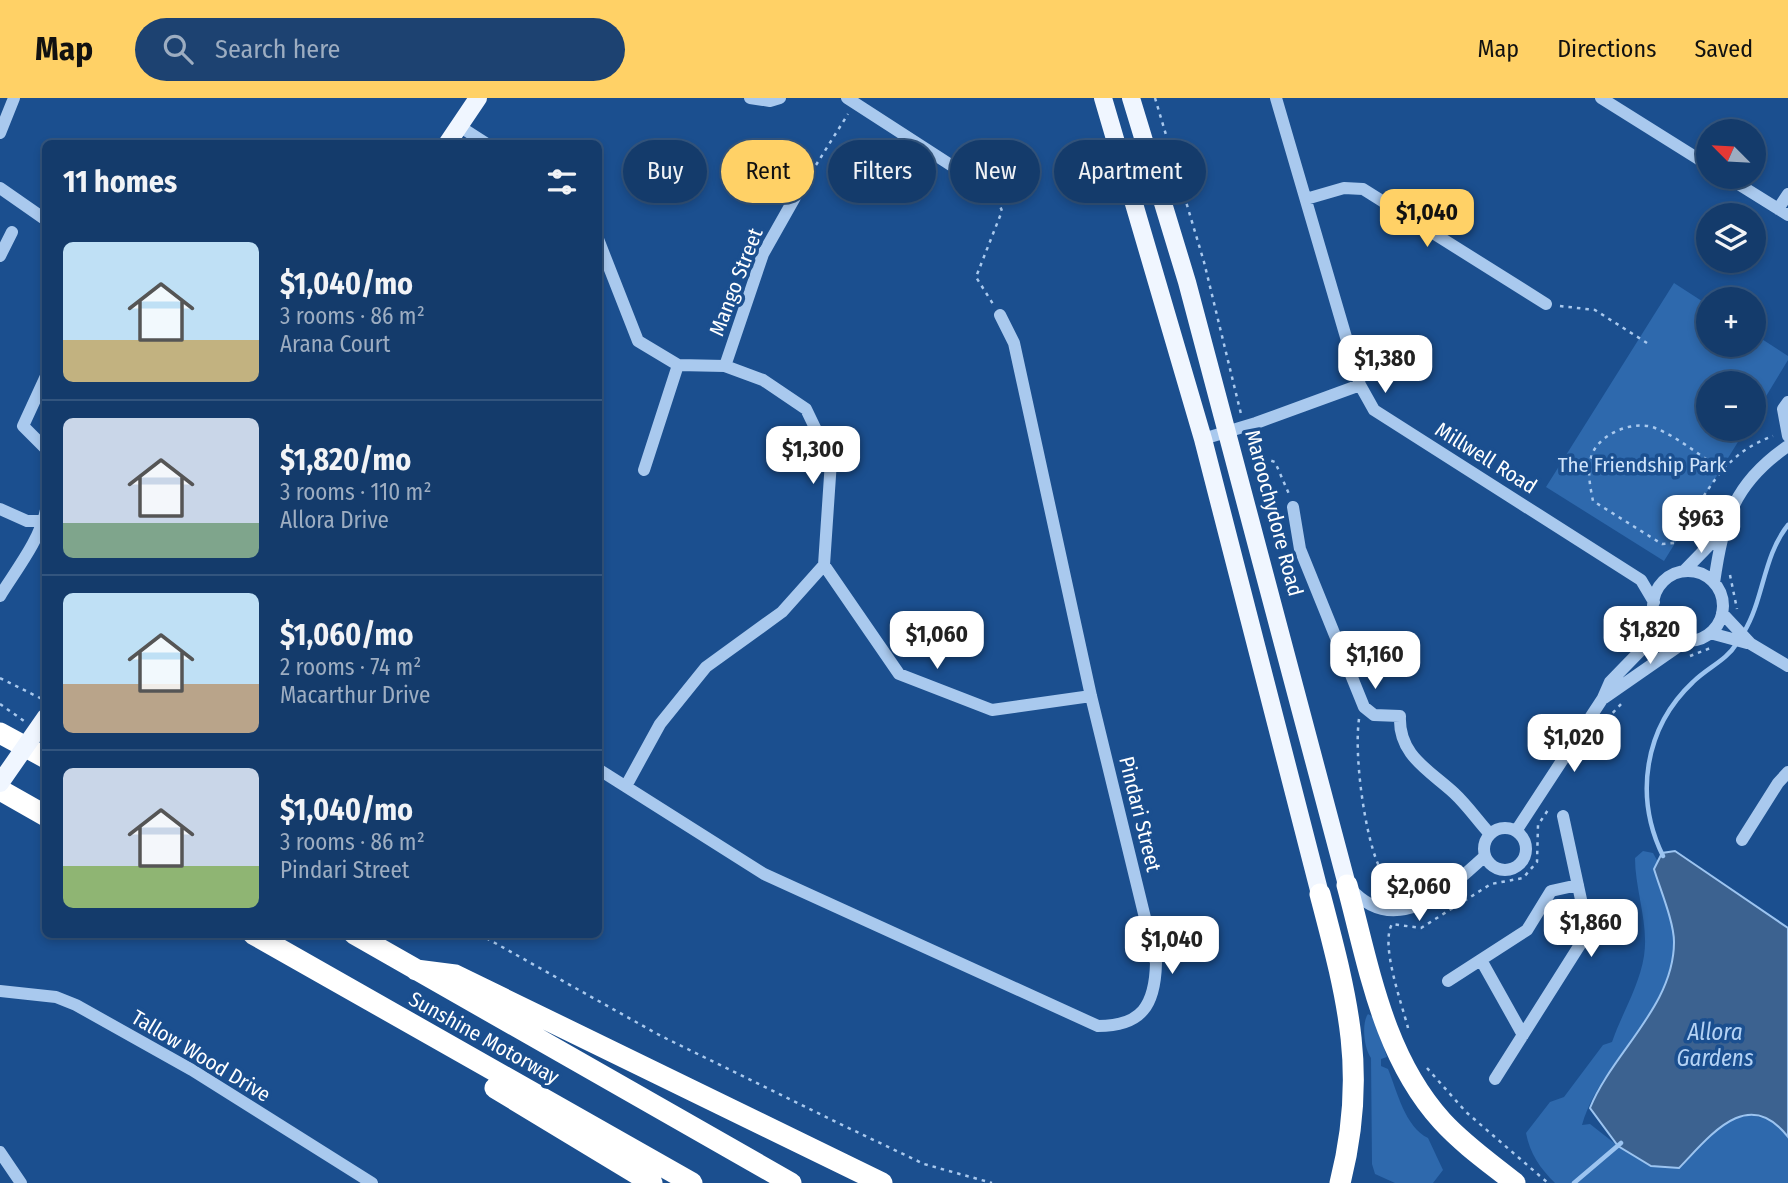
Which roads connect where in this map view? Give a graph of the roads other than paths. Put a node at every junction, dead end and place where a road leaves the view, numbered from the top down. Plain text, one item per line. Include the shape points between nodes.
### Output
1 (13, 98) edge
2 (478, 98) edge
3 (750, 98) edge
4 (779, 98) edge
5 (1103, 98) edge
6 (1130, 98) edge
7 (1276, 98) edge
8 (1601, 98) edge
9 (851, 100) edge
10 (459, 125) junction
11 (0, 133) edge
12 (450, 140) edge
13 (481, 140) edge
14 (1696, 157) edge
15 (950, 164) edge
16 (0, 188) edge
17 (1746, 189) edge
18 (1788, 194) edge
19 (1306, 199) junction
20 (792, 203) edge
21 (1783, 212) edge
22 (42, 217) edge
23 (12, 232) dead end
24 (602, 249) edge
25 (0, 256) edge
26 (1546, 304) road end
27 (1000, 316) road end
28 (678, 365) junction
29 (725, 366) junction
30 (42, 385) edge
31 (1360, 385) junction
32 (1788, 402) edge
33 (1228, 432) junction
34 (1787, 433) edge
35 (1203, 439) junction
36 (42, 445) edge
37 (1788, 446) edge
38 (644, 470) dead end
39 (1293, 507) road end
40 (0, 509) edge
41 (42, 516) edge
42 (42, 520) edge
43 (1721, 533) junction
44 (824, 565) junction
45 (1684, 572) junction
46 (1668, 578) junction
47 (1641, 580) junction
48 (1714, 583) junction
49 (0, 596) edge
50 (1654, 608) junction
51 (1722, 613) junction
52 (1731, 632) junction
53 (1710, 633) junction
54 (1686, 641) junction
55 (1788, 666) edge
56 (1091, 696) junction
57 (1603, 698) junction
58 (40, 722) edge
59 (0, 733) edge
60 (42, 756) edge
61 (602, 771) edge
62 (1788, 772) edge
63 (0, 783) edge
64 (626, 786) junction
65 (0, 790) edge
66 (42, 814) edge
67 (1563, 816) dead end
68 (1516, 831) junction
69 (1490, 834) junction
70 (1742, 840) dead end
71 (1485, 856) junction
72 (1348, 885) junction
73 (1578, 885) junction
74 (1321, 894) joint
75 (260, 938) edge
76 (361, 938) edge
77 (1481, 960) junction
78 (416, 970) junction
79 (1448, 981) dead end
80 (0, 991) edge
81 (355, 993) junction
82 (1523, 1035) junction
83 (1495, 1079) dead end
84 (0, 1153) edge
85 (21, 1183) edge
86 (372, 1183) edge
87 (652, 1183) edge
88 (692, 1183) edge
89 (791, 1183) edge
90 (883, 1183) edge
91 (1340, 1183) edge
92 (1516, 1183) edge

1 - 11 street
2 - 10 main road
3 - 4 street
5 - 35 main road
6 - 33 main road, Maroochydore Road
7 - 19 street, Millwell Road
8 - 14 street
9 - 15 street
10 - 12 main road
10 - 13 street
16 - 22 street
17 - 21 street
18 - 21 street
19 - 26 street via 1344,188 1363,189
19 - 31 street, Millwell Road
20 - 29 street, Mango Street via 763,254
23 - 25 street
24 - 28 street via 638,341
27 - 56 street, Pindari Street via 1014,343
28 - 29 street
28 - 38 street
29 - 44 street via 763,380 806,409 831,461
30 - 36 street via 23,426
31 - 33 street
31 - 47 street, Millwell Road via 1374,410
32 - 34 street via 1783,409
33 - 35 street
33 - 72 main road, Maroochydore Road
35 - 74 main road
37 - 43 street via 1747,482 1731,505
39 - 69 street via 1300,549 1362,703 1374,715 1400,716 1409,753 1456,795
40 - 41 street via 27,522
42 - 49 street
43 - 45 street
43 - 48 street
44 - 56 street via 899,674 992,710
44 - 64 street via 782,612 706,667 660,723
45 - 46 street
45 - 48 street via 1697,572
46 - 47 street
46 - 50 street via 1658,589
47 - 50 street, Millwell Road
48 - 51 street
50 - 54 street via 1666,633
50 - 57 street via 1643,649 1610,682
51 - 52 street
51 - 53 street
52 - 53 street
52 - 55 street
53 - 54 street
54 - 57 street
56 - 64 street, Pindari Street via 1156,963 1155,988 1144,1009 1122,1026 1098,1026 764,874
57 - 68 street
58 - 63 main road, bridge
59 - 60 highway
61 - 64 street, Pindari Street
62 - 70 street
65 - 66 highway
67 - 73 street
68 - 69 street via 1502,828
68 - 71 street via 1527,846 1525,858 1516,868 1498,870
69 - 71 street
71 - 72 street via 1466,875 1399,912 1376,908
72 - 92 highway, Maroochydore Road via 1376,997 1403,1065 1448,1127
73 - 77 street via 1551,891 1527,930
73 - 82 street via 1588,932
74 - 91 highway via 1347,996 1355,1059 1352,1125
75 - 81 highway, Sunshine Motorway
76 - 78 highway, Sunshine Motorway
77 - 79 street
77 - 82 street
78 - 89 highway, Sunshine Motorway
78 - 90 highway via 455,975
80 - 86 street, Tallow Wood Drive via 56,997 76,1005 192,1070
81 - 87 highway via 382,1022
81 - 88 highway, Sunshine Motorway
82 - 83 street
84 - 85 street

